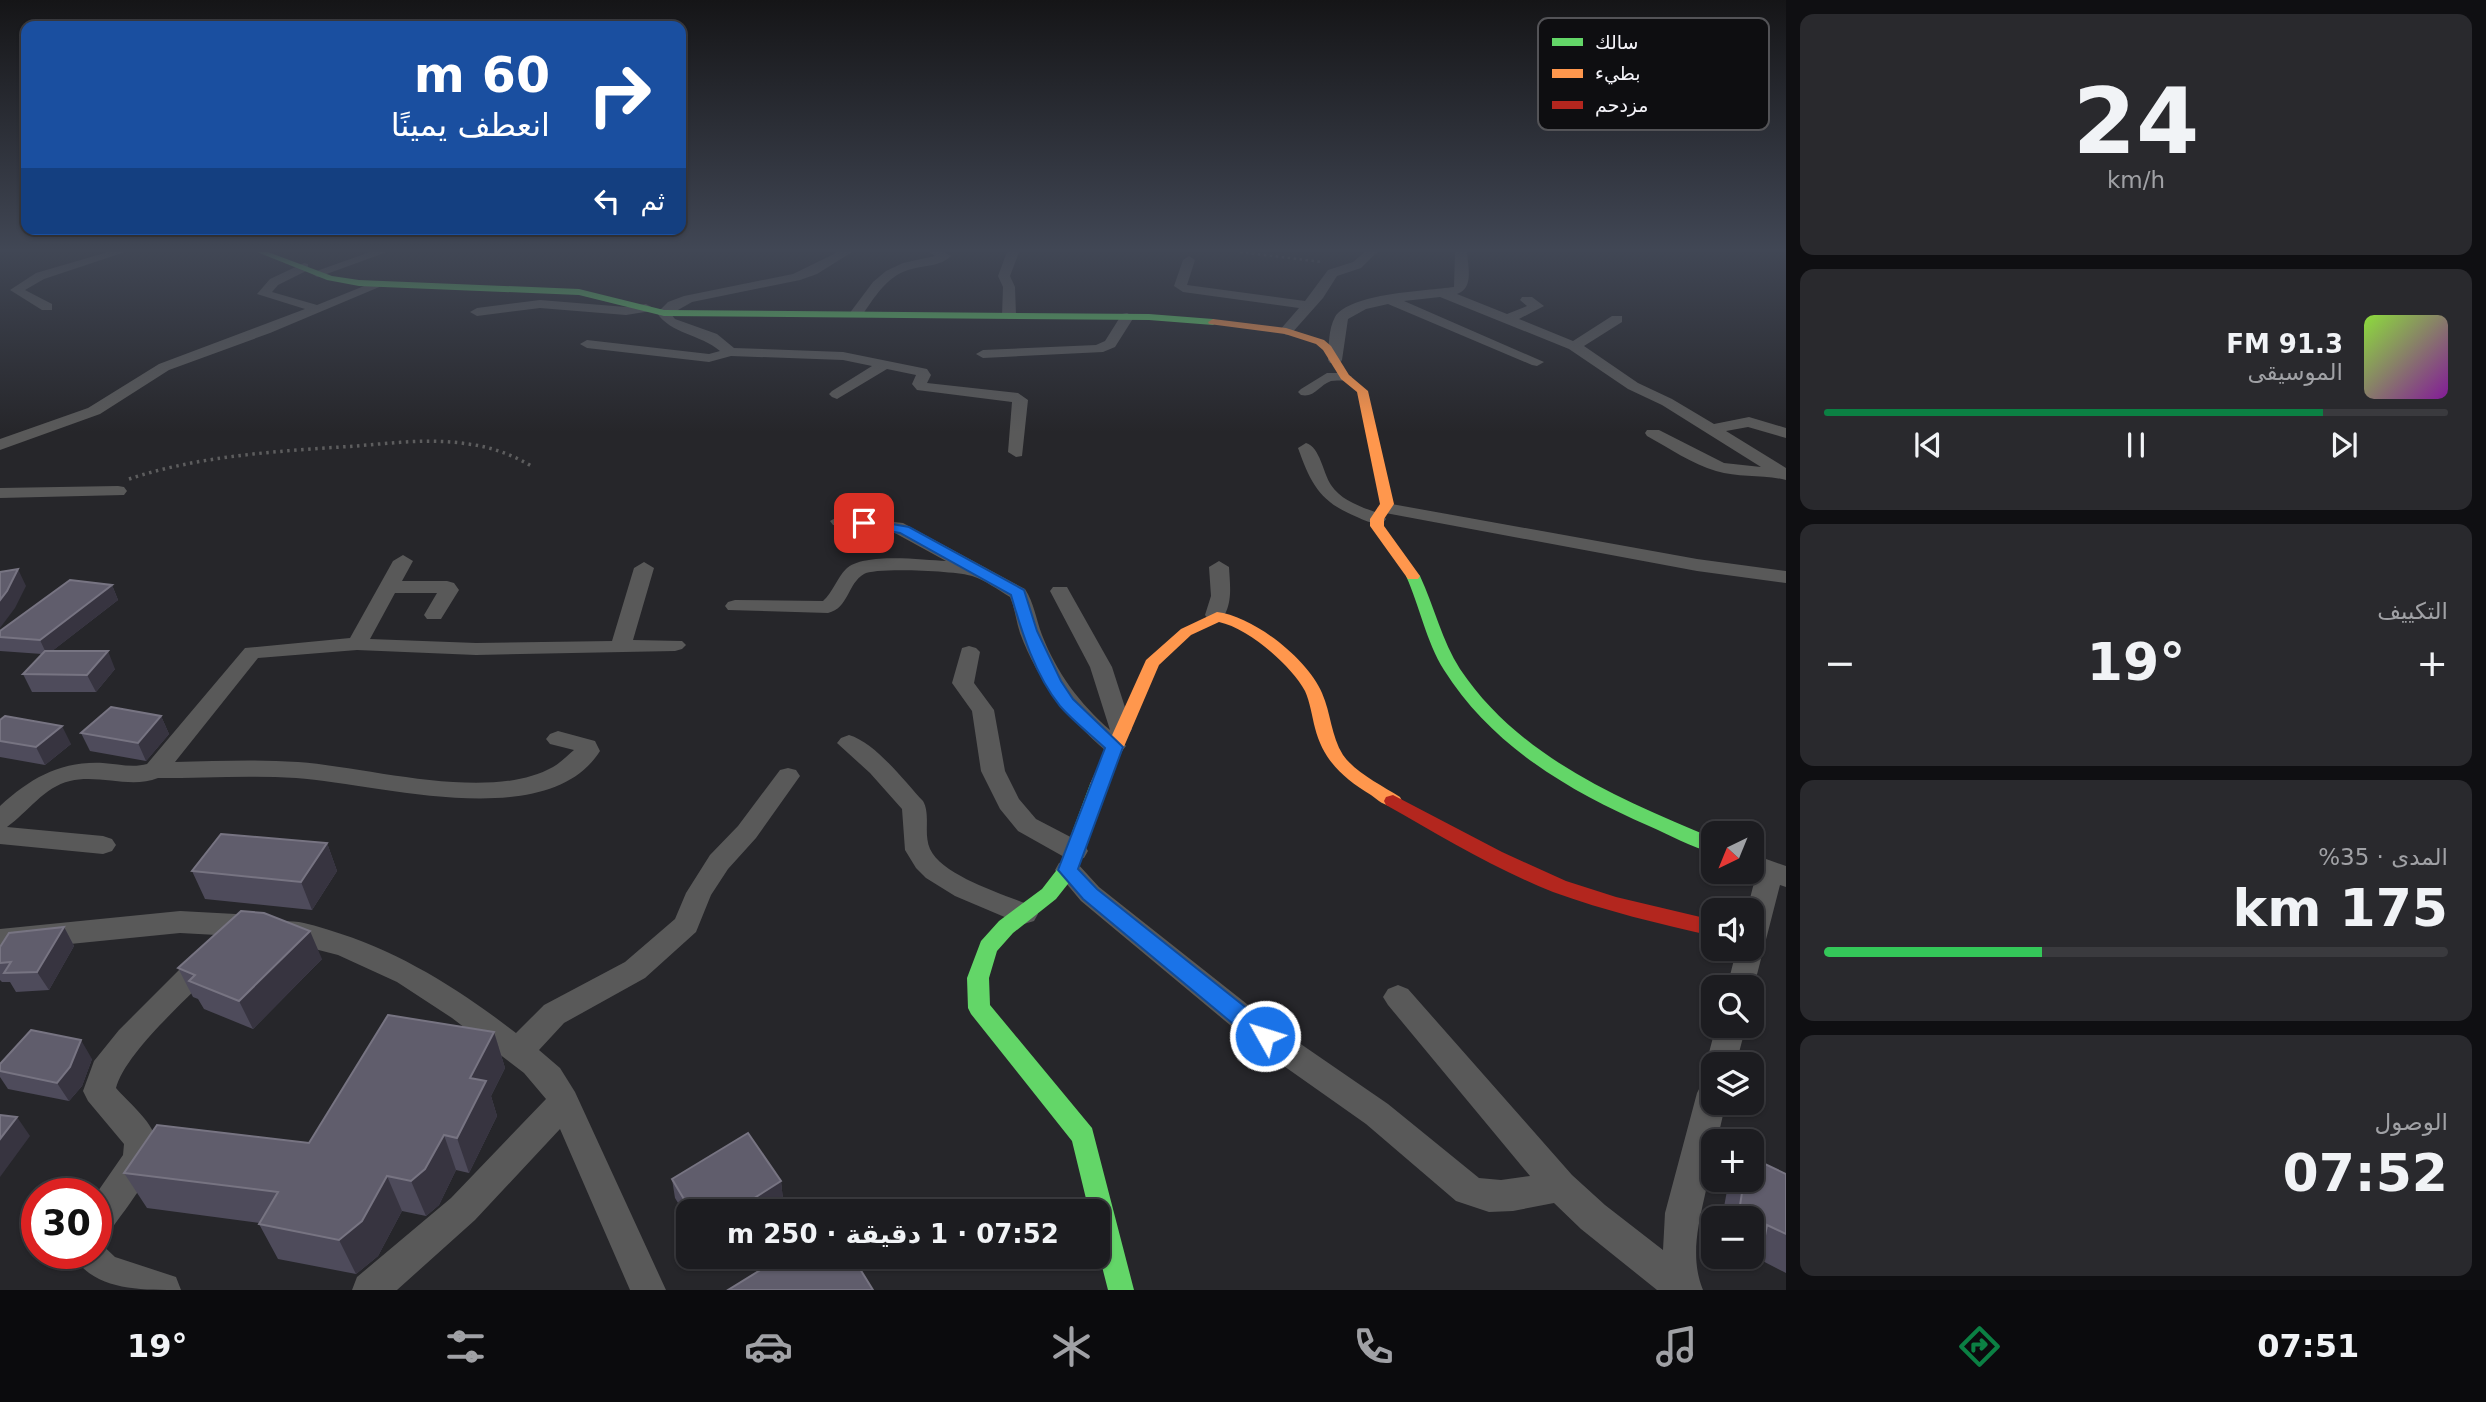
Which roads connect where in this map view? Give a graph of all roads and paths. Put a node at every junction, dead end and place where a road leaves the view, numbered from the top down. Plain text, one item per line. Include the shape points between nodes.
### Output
1 (310, 312) edge
2 (1303, 312) edge
3 (1347, 312) edge
4 (1419, 312) edge
5 (1490, 312) edge
6 (1522, 312) edge
7 (664, 313) joint
8 (856, 314) joint
9 (1009, 315) joint
10 (1127, 317) junction
11 (1507, 319) junction
12 (1617, 319) dead end
13 (1286, 331) junction
14 (587, 344) dead end
15 (1574, 346) junction
16 (730, 352) junction
17 (983, 354) dead end
18 (1335, 360) junction
19 (1537, 362) dead end
20 (887, 363) junction
21 (1345, 377) junction
22 (1306, 393) dead end
23 (837, 394) dead end
24 (1712, 429) junction
25 (1786, 432) edge
26 (1653, 433) dead end
27 (0, 445) edge
28 (1306, 448) dead end
29 (1016, 452) dead end
30 (533, 467) dead end
31 (1784, 473) edge
32 (98, 491) junction
33 (118, 491) dead end
34 (0, 493) edge
35 (1382, 514) junction
36 (839, 521) dead end
37 (403, 561) dead end
38 (1220, 567) dead end
39 (643, 568) dead end
40 (976, 569) junction
41 (1786, 577) edge
42 (389, 587) junction
43 (1060, 591) dead end
44 (735, 606) dead end
45 (434, 615) dead end
46 (1215, 615) junction
47 (357, 644) junction
48 (676, 645) dead end
49 (621, 647) junction
50 (970, 652) dead end
51 (1117, 738) junction
52 (558, 739) dead end
53 (849, 743) dead end
54 (155, 770) junction
55 (788, 776) dead end
56 (0, 820) edge
57 (0, 835) edge
58 (1701, 841) edge
59 (103, 845) dead end
60 (1071, 861) junction
61 (1769, 870) edge
62 (1762, 898) edge
63 (1024, 914) junction
64 (241, 924) junction
65 (1701, 925) edge
66 (0, 940) edge
67 (1398, 997) dead end
68 (518, 1052) junction
69 (564, 1102) junction
70 (1707, 1115) edge
71 (1560, 1186) junction
72 (112, 1199) edge
73 (102, 1269) edge
74 (1680, 1289) edge
75 (163, 1290) edge
76 (370, 1290) edge
77 (648, 1290) edge
78 (1121, 1290) edge

1 - 27 street via 164,367 94,411
2 - 13 street
3 - 18 street via 1338,331
4 - 19 street
5 - 11 street
6 - 11 street
7 - 8 street
7 - 16 street via 670,323 712,337
8 - 9 street
9 - 10 street
10 - 13 street via 1220,321
10 - 17 street via 1110,344 1098,349
11 - 15 street
12 - 15 street
13 - 18 street via 1320,342
14 - 16 street via 709,358
15 - 24 street via 1633,386
16 - 20 street via 843,356
18 - 21 street
20 - 23 street
20 - 29 street via 922,372 922,387 1001,394 1020,401
21 - 22 street via 1327,377
21 - 35 street via 1362,391
24 - 25 street via 1749,422
24 - 31 street
26 - 31 street via 1719,467
28 - 35 street via 1327,495 1345,507
30 - 32 path via 508,453 431,441 263,452 150,472
32 - 33 street
32 - 34 street
35 - 41 street
35 - 58 street via 1377,526 1419,589 1452,669 1493,720 1531,752 1598,794
36 - 40 street via 897,527
37 - 42 street
38 - 46 street via 1221,596
39 - 49 street
40 - 44 street via 860,568 840,598 828,607
40 - 51 street via 1018,593 1052,682 1067,702
42 - 45 street via 447,587
42 - 47 street
43 - 51 street via 1101,667
46 - 51 street via 1152,663
46 - 65 street via 1263,638 1295,666 1315,692 1324,736 1343,768 1396,802 1541,878
47 - 49 street via 444,649
47 - 54 street via 252,652
48 - 49 street
50 - 60 street via 963,682 982,710 993,771 1009,803 1027,825
51 - 60 street
52 - 54 street via 580,742 587,751 548,781 503,788 416,788 300,770
53 - 63 street via 878,766 914,807 912,827 918,851 928,863 960,886
54 - 56 street via 57,776
55 - 68 street via 719,862 686,925 635,970 554,1014
57 - 59 street
60 - 63 street via 1049,894
60 - 71 street via 1090,894 1265,1036 1377,1114 1468,1190 1493,1196
61 - 62 street
63 - 78 street via 988,947 978,978 979,1008 1083,1136
64 - 66 street via 180,922
64 - 68 street via 305,933 357,951 422,984
64 - 72 street via 105,1070 99,1091 140,1140 139,1159
67 - 71 street
68 - 69 street via 547,1075
69 - 76 street via 463,1209
69 - 77 street
70 - 74 street via 1682,1213
71 - 74 street
73 - 75 street

